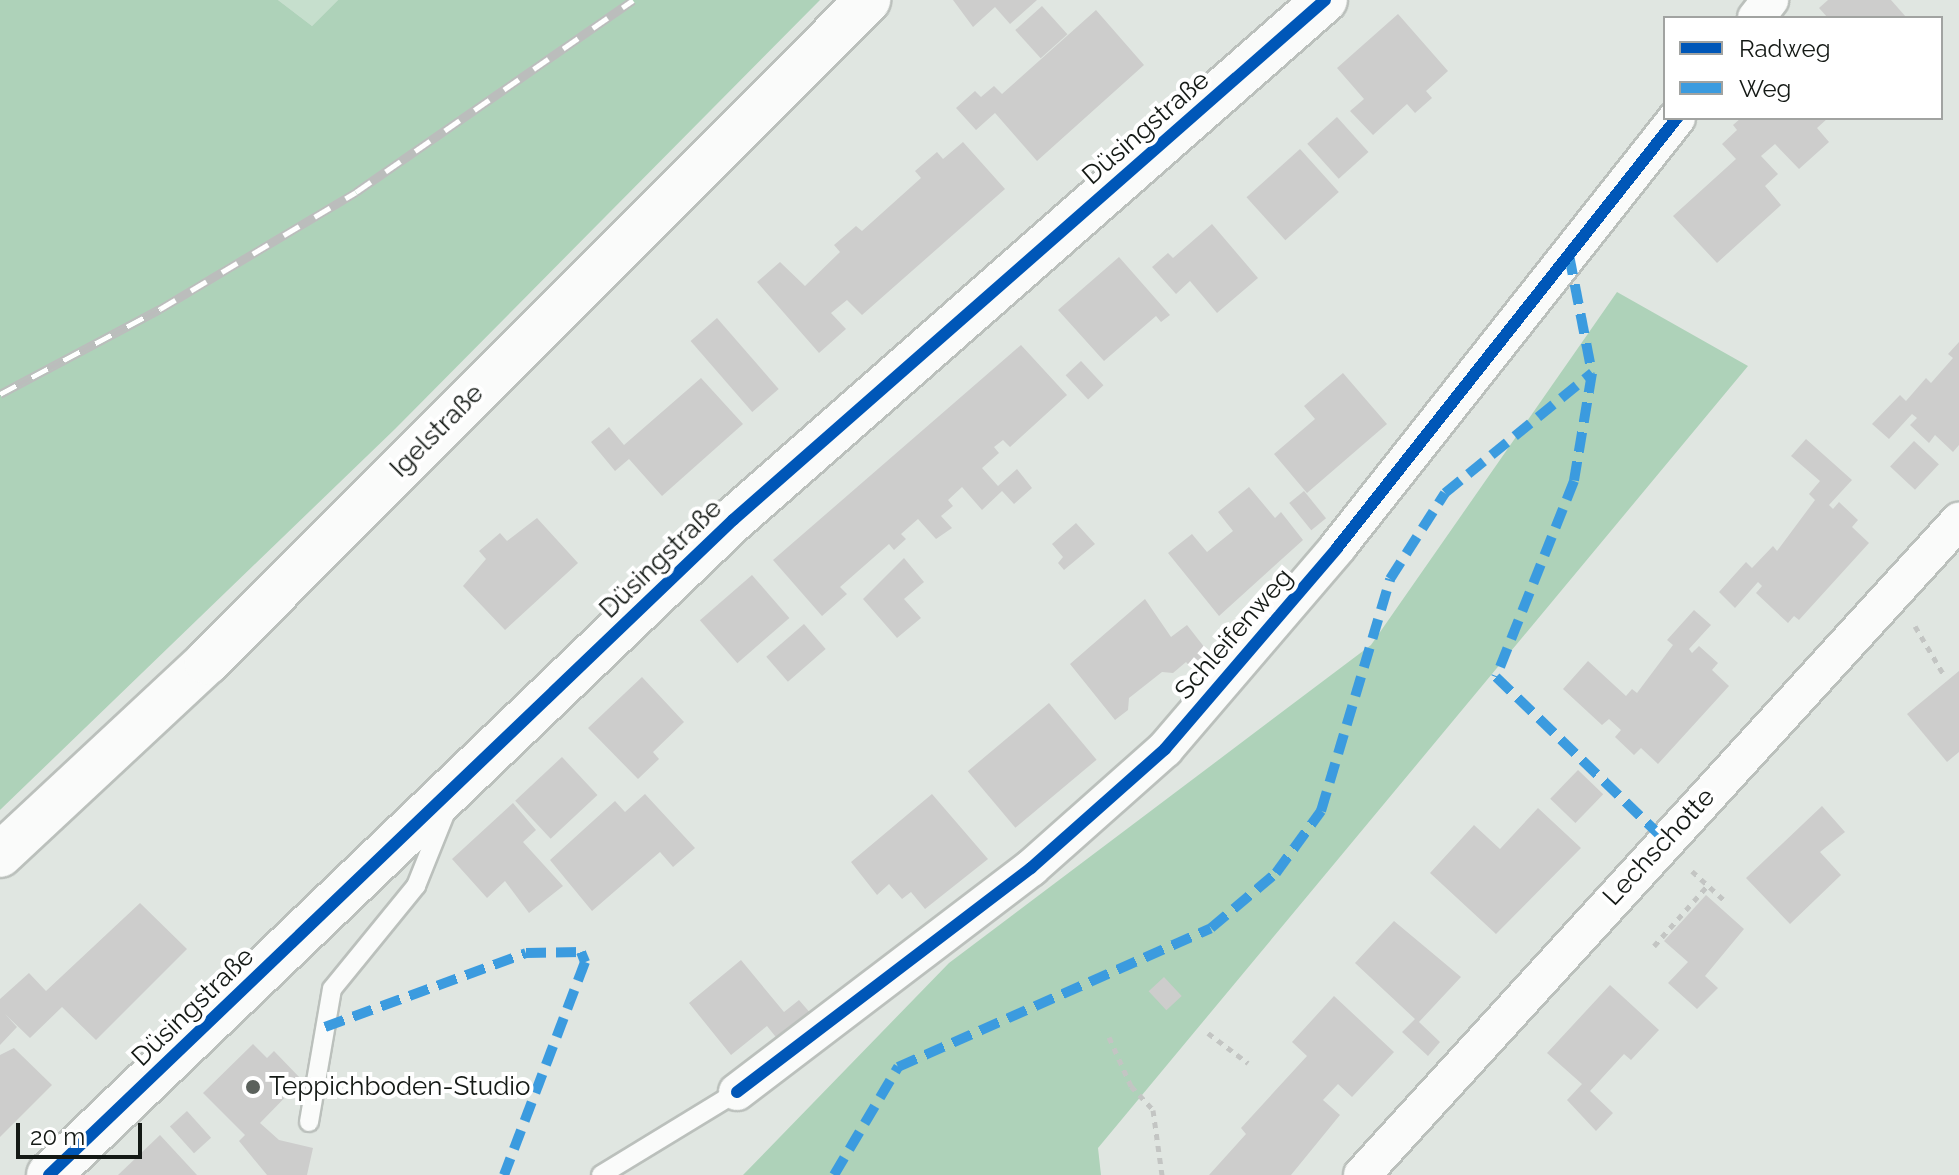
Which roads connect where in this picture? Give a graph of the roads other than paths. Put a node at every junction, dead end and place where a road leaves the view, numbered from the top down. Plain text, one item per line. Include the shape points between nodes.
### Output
1 (868, 0) edge
2 (1325, 0) edge
3 (1770, 0) edge
4 (1758, 16) edge
5 (1675, 120) edge
6 (1959, 521) edge
7 (456, 785) junction
8 (0, 855) edge
9 (737, 1092) joint
10 (309, 1122) dead end
11 (49, 1175) edge
12 (601, 1175) edge
13 (1362, 1175) edge

1 - 8 main road, Igelstraße via 207,662
2 - 7 main road, Düsingstraße via 733,520
3 - 4 street
5 - 9 street, Schleifenweg via 1337,548 1165,749 1031,868
6 - 13 street, Lechschotte
7 - 10 lane via 416,886 332,989
7 - 11 main road, Düsingstraße
9 - 12 lane

